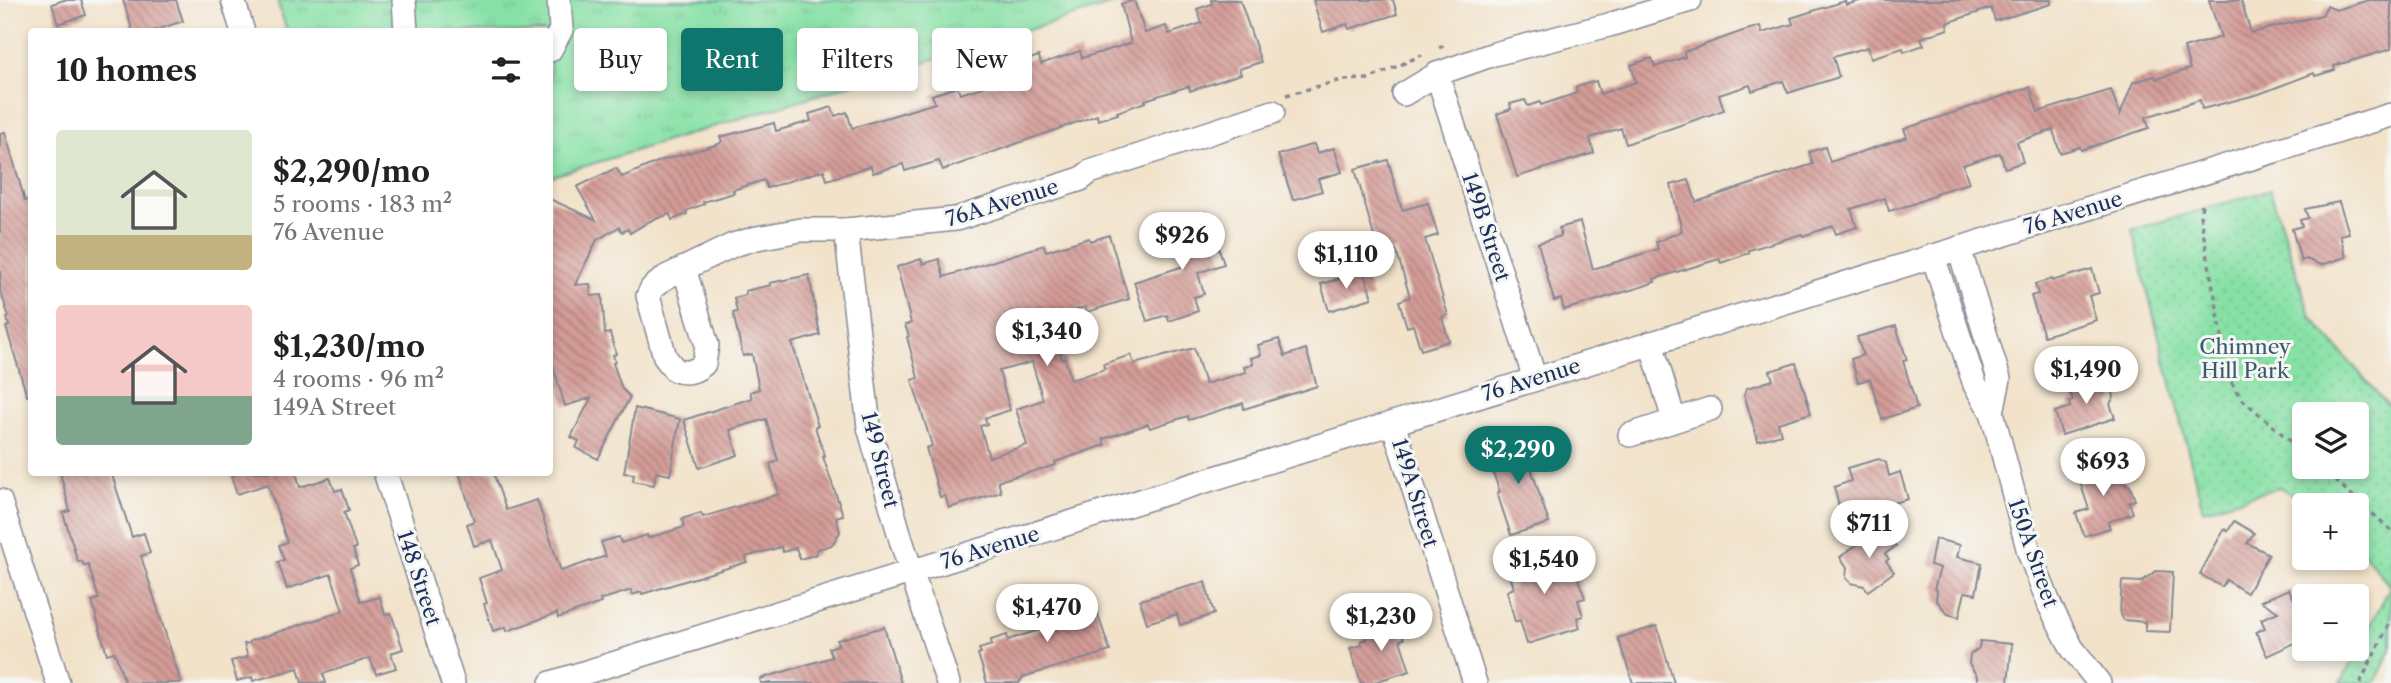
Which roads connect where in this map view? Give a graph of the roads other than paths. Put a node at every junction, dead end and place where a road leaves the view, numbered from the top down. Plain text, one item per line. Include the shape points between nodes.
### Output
1 (233, 0) edge
2 (404, 0) edge
3 (559, 0) edge
4 (1690, 0) edge
5 (242, 28) edge
6 (406, 28) edge
7 (553, 45) edge
8 (1437, 74) junction
9 (1404, 94) dead end
10 (1277, 105) road end
11 (2391, 115) edge
12 (846, 230) junction
13 (1959, 248) junction
14 (1933, 256) junction
15 (684, 268) dead end
16 (1651, 343) junction
17 (1535, 379) junction
18 (1710, 409) dead end
19 (1992, 412) junction
20 (1674, 420) junction
21 (1394, 423) junction
22 (1629, 435) dead end
23 (386, 476) edge
24 (0, 501) edge
25 (912, 572) junction
26 (58, 683) edge
27 (453, 683) edge
28 (551, 683) edge
29 (948, 683) edge
30 (1475, 683) edge
31 (2099, 683) edge

1 - 5 street
2 - 6 street
3 - 7 street via 561,30
4 - 8 street
8 - 9 street
8 - 17 street, 149B Street
10 - 12 street, 76A Avenue via 1081,179 956,219
11 - 13 street, 76 Avenue
12 - 15 street, 76A Avenue via 801,230 757,238
12 - 25 street, 149 Street via 869,427
13 - 14 street, 76 Avenue
13 - 19 street, 150A Street via 1999,379
14 - 16 street, 76 Avenue
14 - 19 street, 150A Street via 1971,375
16 - 17 street, 76 Avenue
16 - 20 street
17 - 21 street, 76 Avenue
18 - 20 street
19 - 31 street, 150A Street via 2029,552 2050,606 2072,648
20 - 22 street
21 - 25 street, 76 Avenue
21 - 30 street, 149A Street
23 - 27 street, 148 Street
24 - 26 street
25 - 28 street, 76 Avenue
25 - 29 street, 149 Street

